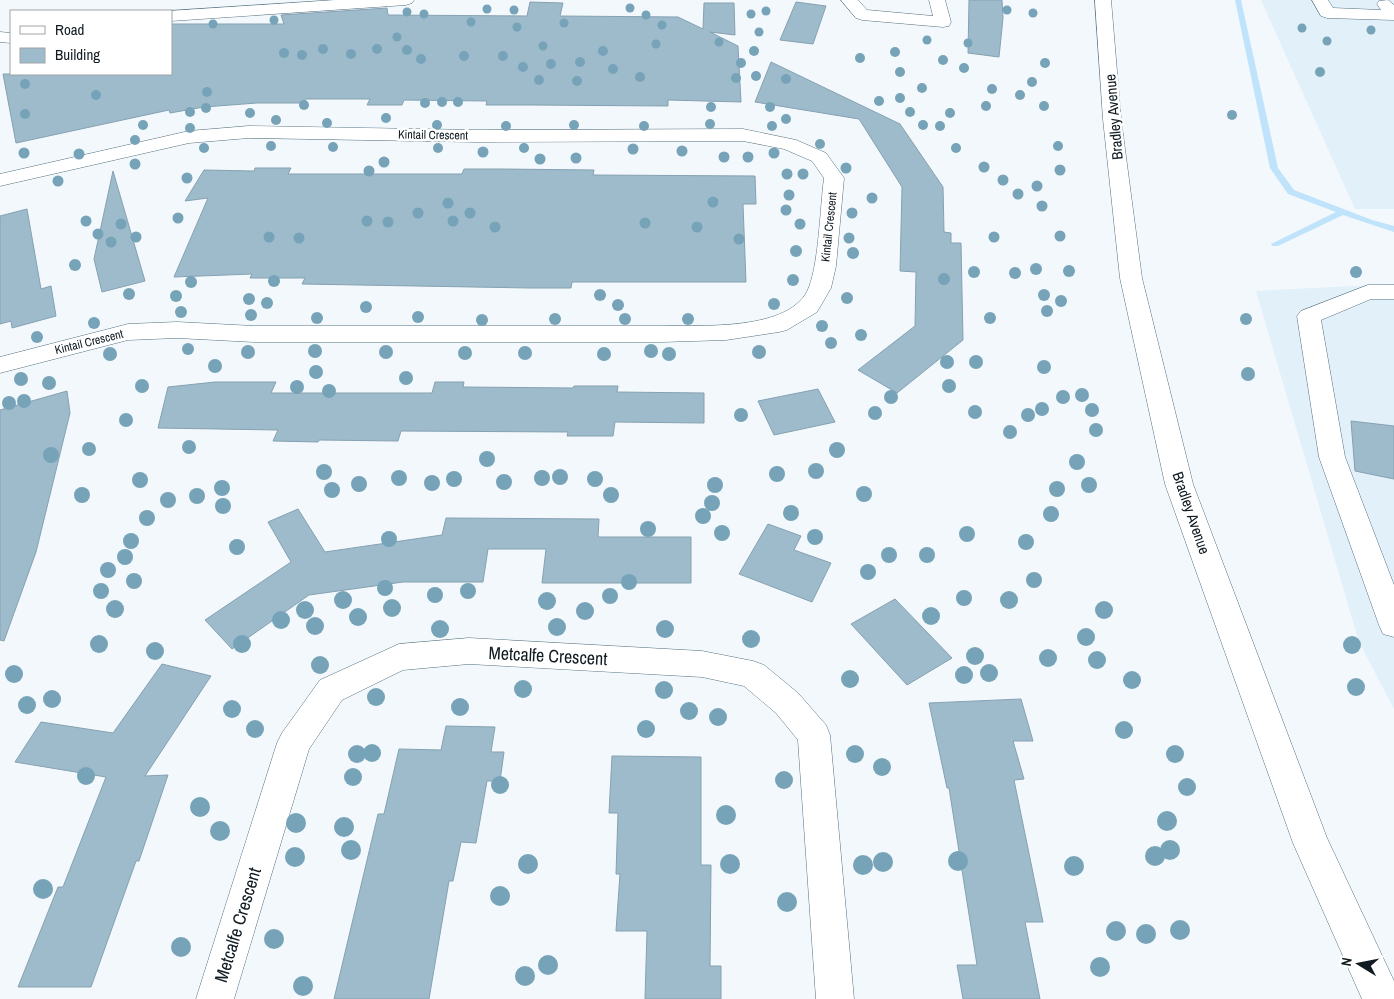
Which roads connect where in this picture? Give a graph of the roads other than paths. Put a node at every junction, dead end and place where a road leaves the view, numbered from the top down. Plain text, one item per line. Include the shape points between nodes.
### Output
1 (406, 0) edge
2 (849, 0) edge
3 (937, 0) edge
4 (1103, 0) edge
5 (1320, 0) edge
6 (1387, 2) edge
7 (172, 16) edge
8 (0, 180) edge
9 (1394, 292) edge
10 (0, 365) edge
11 (1394, 624) edge
12 (215, 999) edge
13 (835, 999) edge
14 (1382, 999) edge

1 - 7 street
2 - 3 street via 862,15 943,22
4 - 14 street, Bradley Avenue via 1112,119 1131,278 1179,484 1311,843
5 - 6 street via 1326,13 1393,15
8 - 10 street, Kintail Crescent via 189,137 249,132 477,136 744,135 789,144 819,157 834,178 820,288 809,307 779,325 726,332 662,334 128,332
9 - 11 street via 1368,292 1309,316 1332,457
12 - 13 street, Metcalfe Crescent via 294,743 331,690 399,657 469,652 702,664 753,674 787,703 814,735

